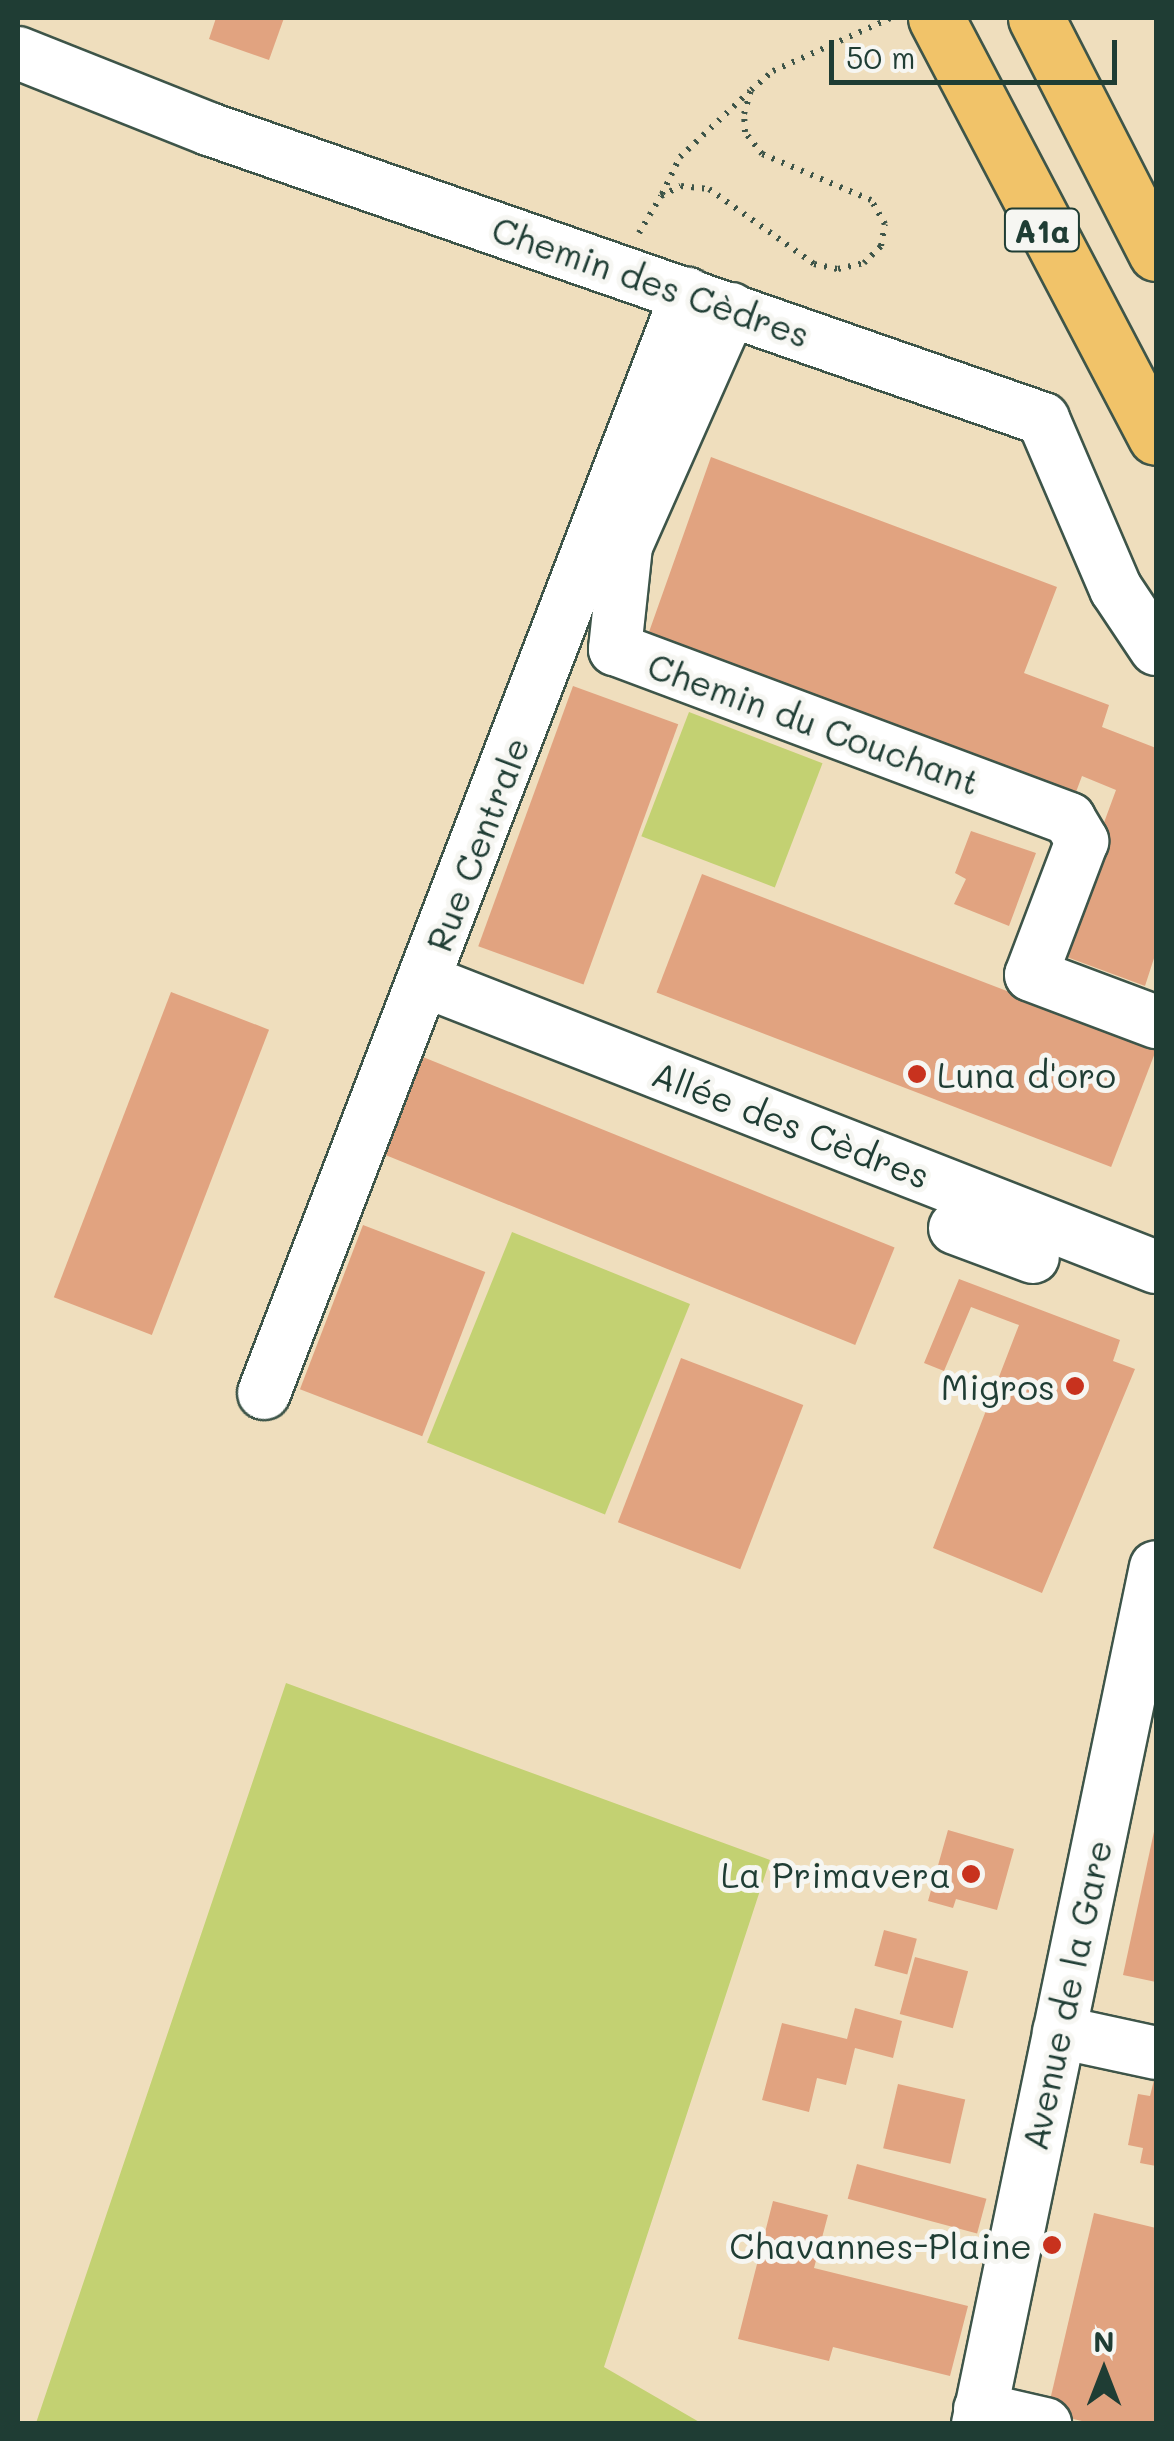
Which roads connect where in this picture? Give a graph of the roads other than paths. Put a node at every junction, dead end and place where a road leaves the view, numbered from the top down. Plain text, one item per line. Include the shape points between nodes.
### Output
1 (936, 18) edge
2 (1036, 18) edge
3 (18, 53) edge
4 (1156, 253) edge
5 (709, 301) junction
6 (1156, 437) edge
7 (1156, 650) edge
8 (425, 981) junction
9 (1155, 1016) edge
10 (810, 1106) dead end
11 (967, 1213) junction
12 (1156, 1267) edge
13 (264, 1393) dead end
14 (1156, 1567) edge
15 (1058, 2032) junction
16 (1156, 2053) edge
17 (979, 2416) edge
18 (1045, 2424) edge

1 - 6 highway, A1a
2 - 4 highway, A1a
3 - 5 street, Chemin des Cèdres via 208,129
5 - 7 street, Chemin des Cèdres via 1043,420 1116,589
5 - 8 street, Rue Centrale
5 - 9 street, Chemin du Couchant via 670,438 626,546 616,650 1069,819 1082,841 1031,975
8 - 11 street, Allée des Cèdres
8 - 13 street, Rue Centrale
10 - 11 street via 924,1150
11 - 12 street, Allée des Cèdres
14 - 15 street, Avenue de la Gare
15 - 16 street
15 - 17 street, Avenue de la Gare
17 - 18 street

